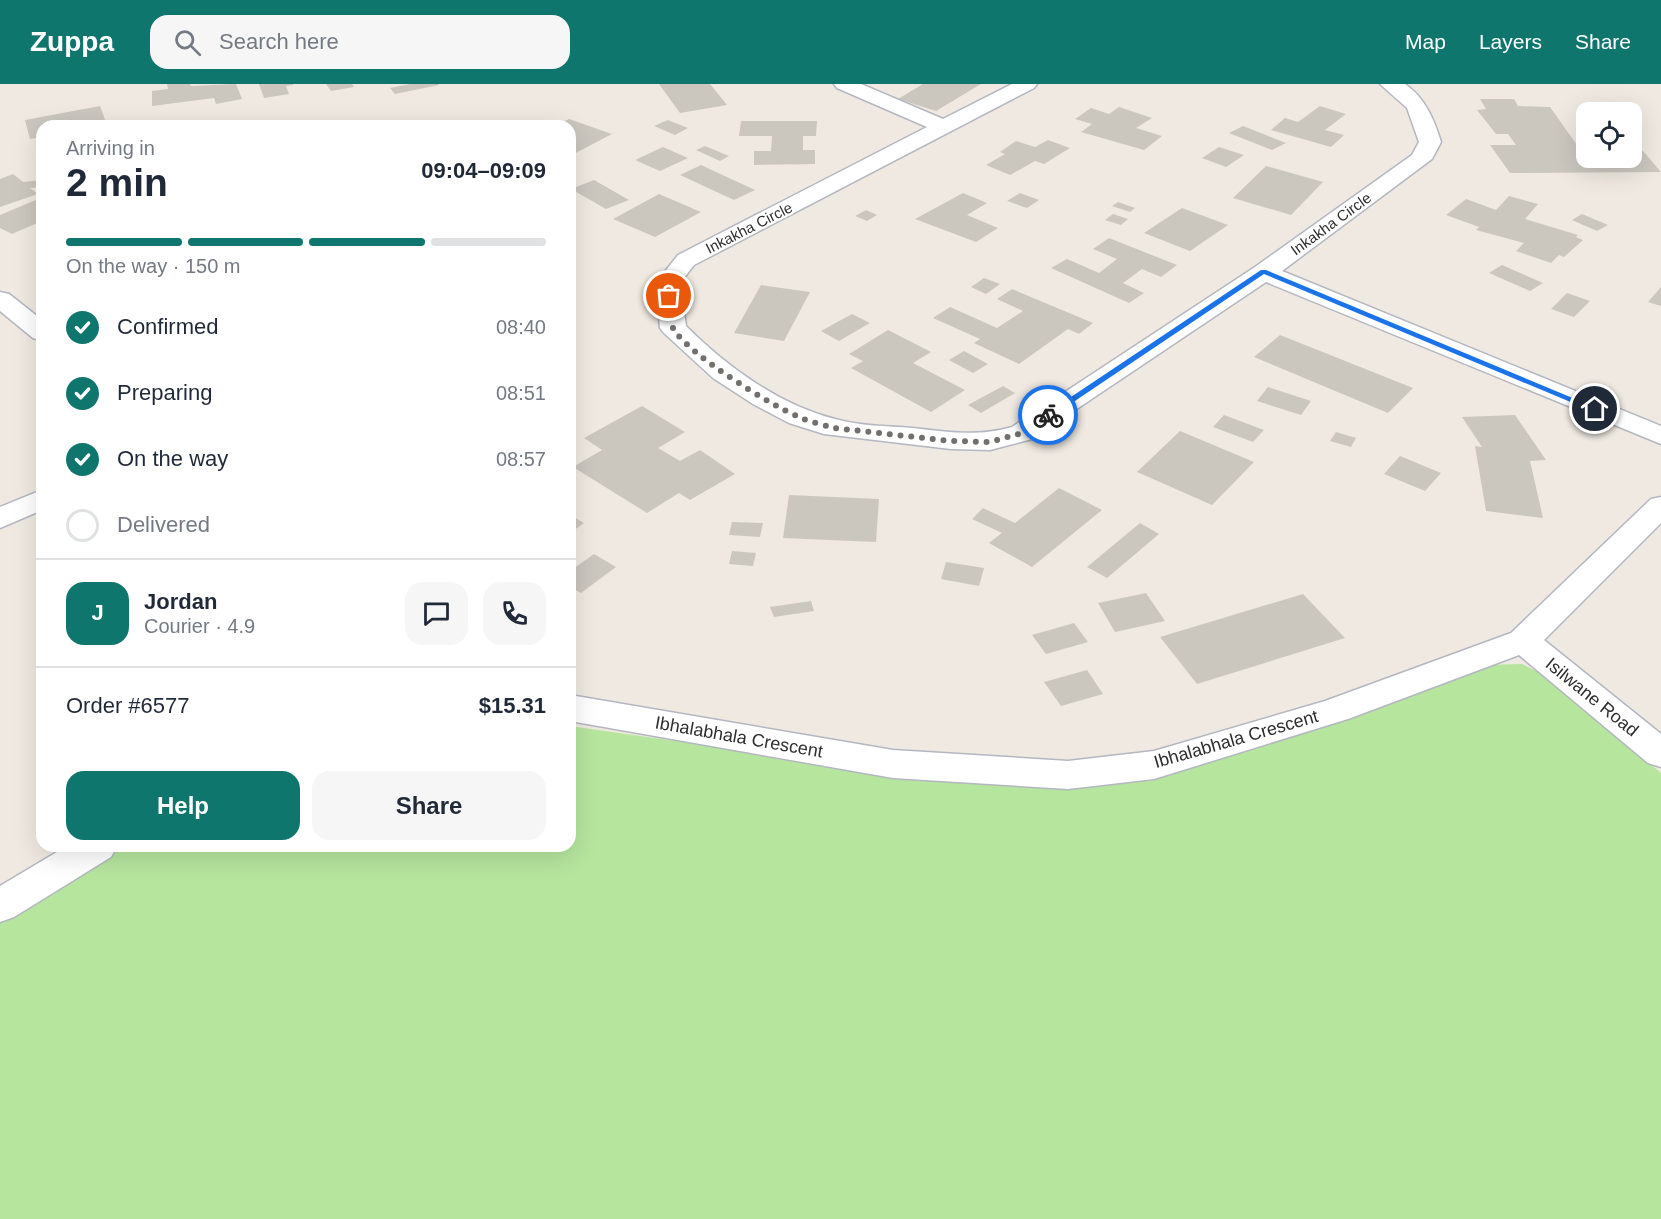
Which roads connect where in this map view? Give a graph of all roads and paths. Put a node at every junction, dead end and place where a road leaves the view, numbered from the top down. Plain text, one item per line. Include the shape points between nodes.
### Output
1 (844, 84) edge
2 (1027, 84) edge
3 (1390, 84) edge
4 (944, 127) junction
5 (1264, 272) junction
6 (0, 299) edge
7 (36, 322) edge
8 (1661, 436) edge
9 (36, 502) edge
10 (1661, 506) edge
11 (0, 518) edge
12 (1522, 641) junction
13 (576, 709) edge
14 (1661, 754) edge
15 (88, 852) edge
16 (0, 906) edge

1 - 4 street
2 - 4 street, Inkakha Circle
3 - 5 street, Inkakha Circle via 1404,90 1425,120 1430,142 1421,159
4 - 5 street, Inkakha Circle via 686,260 668,283 674,328 722,372 799,417 834,428 990,442 1022,433
5 - 8 street
6 - 7 street
9 - 11 street
10 - 12 street, Ibhalabhala Crescent
12 - 13 street, Ibhalabhala Crescent via 1336,710 1154,765 1068,775 893,764
12 - 14 street, Isilwane Road
15 - 16 street

